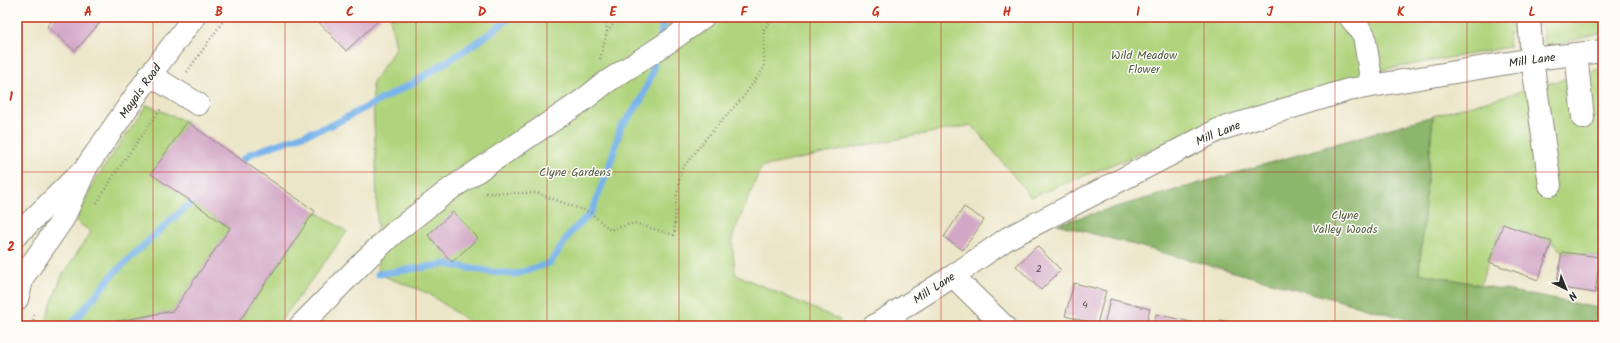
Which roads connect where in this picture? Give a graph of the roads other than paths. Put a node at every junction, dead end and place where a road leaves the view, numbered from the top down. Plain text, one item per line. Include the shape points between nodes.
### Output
1 (194, 17) edge
2 (703, 17) edge
3 (1350, 17) edge
4 (1529, 17) edge
5 (1603, 51) edge
6 (1576, 54) junction
7 (1532, 59) junction
8 (150, 75) junction
9 (1372, 85) junction
10 (198, 104) dead end
11 (1583, 118) dead end
12 (88, 166) junction
13 (1550, 186) dead end
14 (17, 235) edge
15 (953, 276) junction
16 (20, 278) edge
17 (17, 299) edge
18 (300, 326) edge
19 (874, 326) edge
20 (1004, 326) edge

1 - 8 street, Mayals Road
2 - 18 street via 459,184 389,237
3 - 9 street via 1364,35
4 - 7 street
5 - 6 street, Mill Lane
6 - 7 street, Mill Lane
6 - 11 street
7 - 9 street, Mill Lane
7 - 13 street
8 - 10 street
8 - 12 street, Mayals Road
9 - 15 street, Mill Lane via 1218,130 1008,238
12 - 14 street, Mayals Road
12 - 16 street, Mayals Road via 63,220
15 - 19 street, Mill Lane
15 - 20 street
16 - 17 street, Mayals Road

